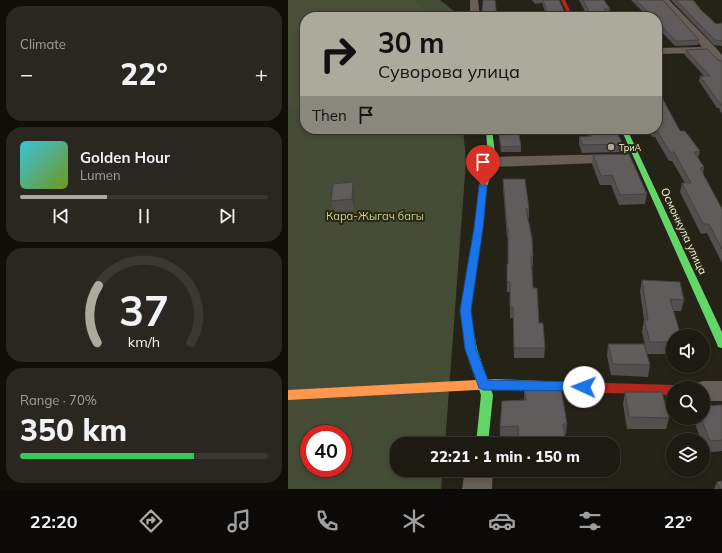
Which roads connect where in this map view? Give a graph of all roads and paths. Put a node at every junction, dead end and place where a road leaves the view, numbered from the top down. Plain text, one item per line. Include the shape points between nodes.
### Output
1 (474, 0) edge
2 (563, 0) edge
3 (664, 0) edge
4 (475, 12) edge
5 (569, 12) edge
6 (722, 49) edge
7 (711, 50) junction
8 (662, 51) edge
9 (722, 62) edge
10 (489, 134) edge
11 (626, 134) edge
12 (637, 158) junction
13 (492, 162) junction
14 (722, 344) edge
15 (484, 385) junction
16 (666, 390) edge
17 (710, 391) edge
18 (722, 391) edge
19 (288, 395) edge
20 (483, 437) edge
21 (478, 477) edge
22 (477, 489) edge

1 - 4 street
2 - 5 street
3 - 7 street
6 - 7 street
7 - 8 street
7 - 9 street
10 - 13 street
11 - 12 street, Осмонкула улица
12 - 13 street
12 - 14 street, Осмонкула улица
13 - 15 street via 483,186 466,310 471,349
15 - 16 street
15 - 19 street
15 - 20 street via 487,395
17 - 18 street
21 - 22 street

